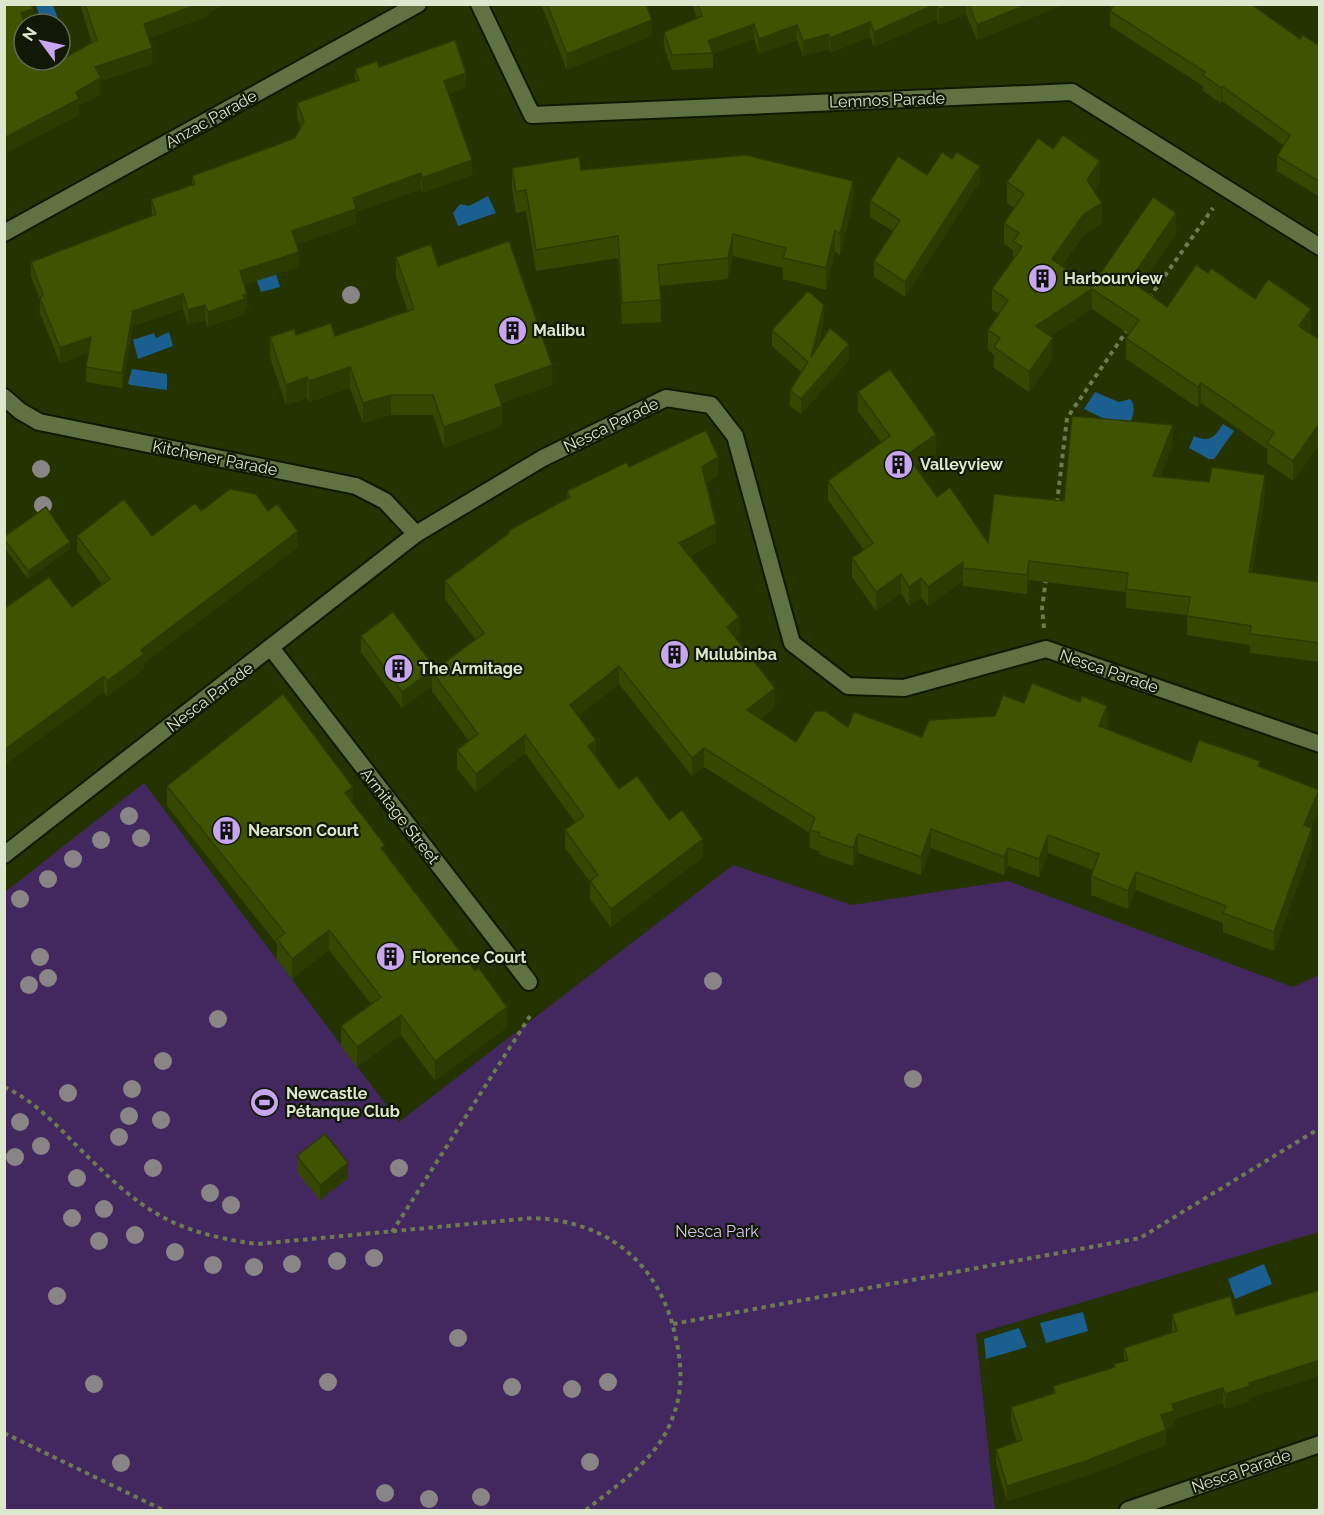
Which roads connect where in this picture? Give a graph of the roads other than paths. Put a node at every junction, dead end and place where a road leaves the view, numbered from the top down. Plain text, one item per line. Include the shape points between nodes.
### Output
1 (418, 4) edge
2 (479, 4) edge
3 (4, 233) edge
4 (1320, 247) edge
5 (4, 397) edge
6 (416, 534) junction
7 (272, 649) junction
8 (1320, 744) edge
9 (4, 855) edge
10 (529, 982) dead end
11 (1320, 1444) edge
12 (1128, 1510) edge

1 - 3 street, Anzac Parade
2 - 4 street, Lemnos Parade via 532,115 1072,92
5 - 6 street, Kitchener Parade via 39,422 356,486 391,506
6 - 7 street, Nesca Parade
6 - 8 street, Nesca Parade via 543,458 666,398 711,405 735,436 792,643 848,686 904,688 1046,649
7 - 9 street, Nesca Parade
7 - 10 street, Armitage Street
11 - 12 street, Nesca Parade

